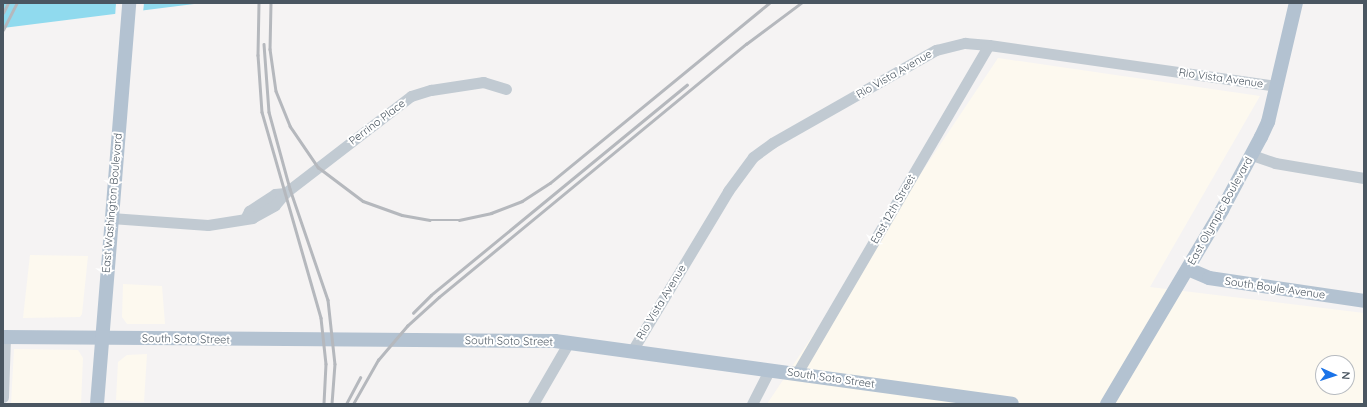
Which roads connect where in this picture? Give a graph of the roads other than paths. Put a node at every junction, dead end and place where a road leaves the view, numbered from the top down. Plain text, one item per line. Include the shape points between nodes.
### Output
1 (129, 3) edge
2 (1296, 3) edge
3 (989, 45) junction
4 (1277, 86) junction
5 (506, 89) dead end
6 (1252, 155) junction
7 (1364, 178) edge
8 (111, 218) junction
9 (1188, 269) junction
10 (1364, 301) edge
11 (4, 337) edge
12 (101, 338) junction
13 (569, 342) junction
14 (632, 351) junction
15 (769, 370) junction
16 (797, 373) junction
17 (3, 397) edge
18 (959, 400) edge
19 (97, 404) edge
20 (533, 404) edge
21 (752, 404) edge
22 (1012, 404) edge
23 (1107, 404) edge

1 - 8 main road, East Washington Boulevard
2 - 4 main road, East Olympic Boulevard
3 - 4 street, Rio Vista Avenue
3 - 14 street, Rio Vista Avenue via 965,43 936,50 772,143 753,158 728,191
3 - 16 street, East 12th Street
4 - 6 main road, East Olympic Boulevard via 1268,122
5 - 8 street, Perrino Place via 483,82 431,90 411,96 285,193 275,194 249,211 246,217 208,225
6 - 7 street via 1275,163
6 - 9 main road, East Olympic Boulevard
8 - 12 main road, East Washington Boulevard
9 - 10 main road, South Boyle Avenue via 1209,278
9 - 23 main road, East Olympic Boulevard
11 - 12 main road, South Soto Street
11 - 17 street
12 - 13 main road, South Soto Street
12 - 19 main road, East Washington Boulevard
13 - 14 main road, South Soto Street
13 - 20 street
14 - 15 main road, South Soto Street
15 - 16 main road, South Soto Street
15 - 21 street
16 - 18 main road, South Soto Street
18 - 22 main road, South Soto Street

